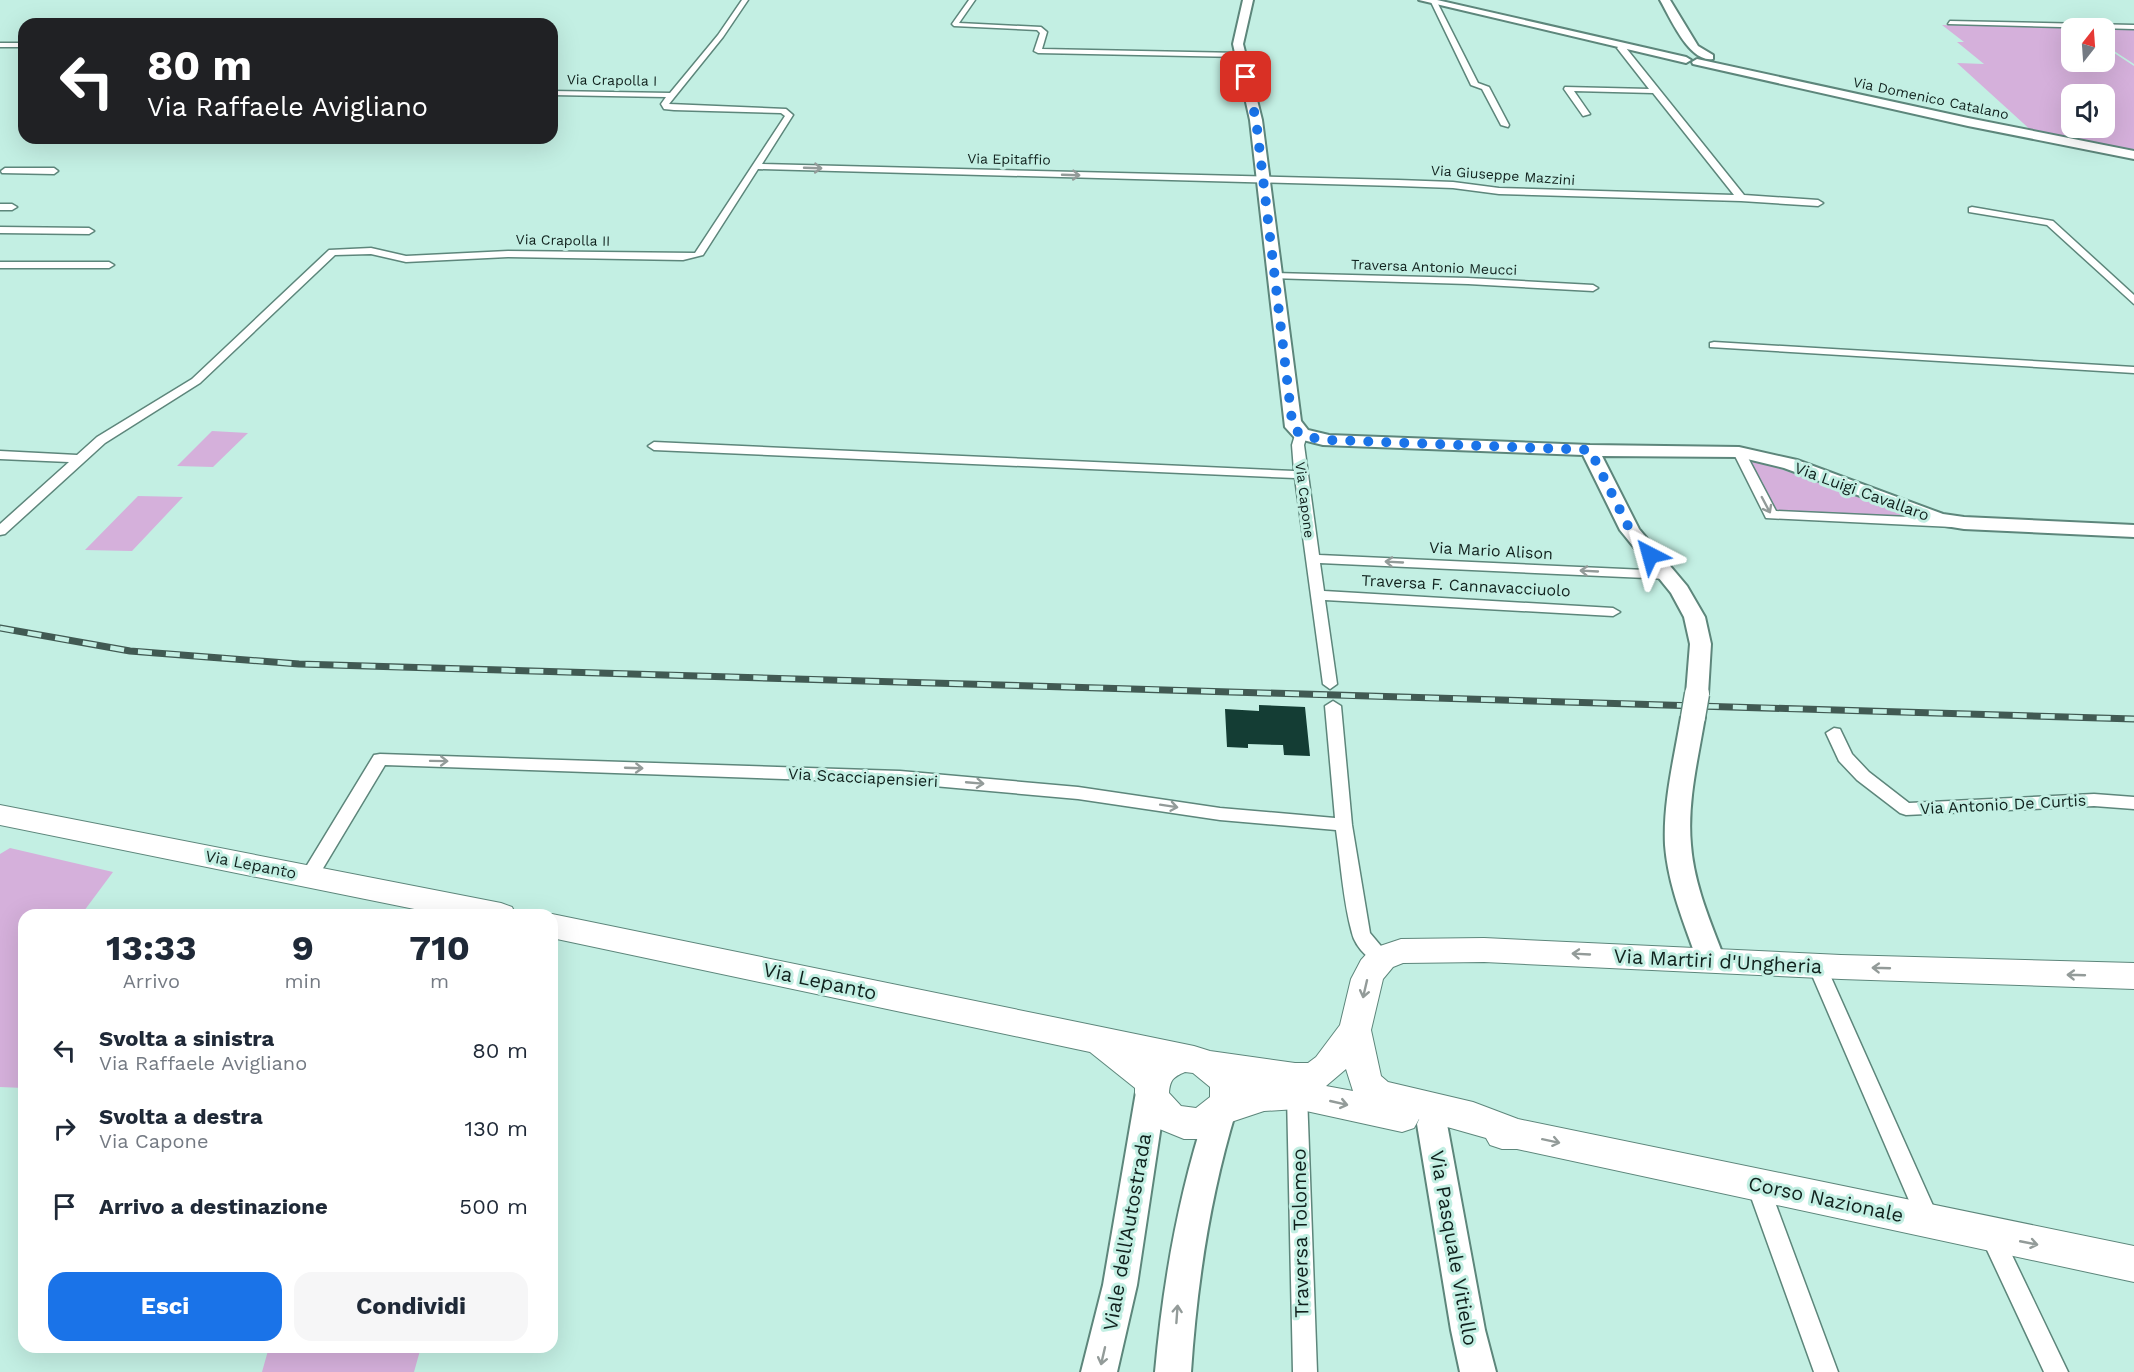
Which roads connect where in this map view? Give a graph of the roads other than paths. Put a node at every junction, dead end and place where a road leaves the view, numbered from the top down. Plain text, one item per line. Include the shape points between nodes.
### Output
1 (745, 0) edge
2 (972, 0) edge
3 (1248, 0) edge
4 (1665, 0) edge
5 (1429, 1) edge
6 (1950, 23) dead end
7 (2134, 27) edge
8 (0, 45) edge
9 (18, 45) edge
10 (1622, 45) junction
11 (1240, 55) junction
12 (1689, 56) junction
13 (1722, 67) junction
14 (1655, 91) junction
15 (558, 93) edge
16 (672, 95) junction
17 (1586, 114) dead end
18 (1505, 125) dead end
19 (2134, 155) edge
20 (19, 162) dead end
21 (755, 166) junction
22 (54, 171) dead end
23 (2, 173) edge
24 (1263, 180) junction
25 (1741, 198) junction
26 (1818, 203) dead end
27 (0, 207) edge
28 (12, 207) dead end
29 (1972, 210) dead end
30 (0, 230) edge
31 (89, 231) dead end
32 (0, 265) edge
33 (110, 265) dead end
34 (1274, 276) junction
35 (1593, 288) dead end
36 (2134, 301) edge
37 (1714, 345) dead end
38 (2134, 370) edge
39 (1301, 435) junction
40 (654, 446) dead end
41 (1590, 450) junction
42 (1740, 452) junction
43 (0, 455) edge
44 (78, 459) junction
45 (1301, 475) junction
46 (1964, 523) junction
47 (0, 531) edge
48 (2134, 531) edge
49 (1312, 559) junction
50 (1668, 575) junction
51 (1317, 595) junction
52 (1613, 612) dead end
53 (1329, 684) dead end
54 (1333, 706) dead end
55 (1834, 733) dead end
56 (2134, 803) edge
57 (0, 815) edge
58 (1344, 825) junction
59 (310, 875) junction
60 (472, 909) edge
61 (558, 927) edge
62 (1382, 958) junction
63 (1711, 960) junction
64 (1817, 966) junction
65 (2134, 976) edge
66 (1355, 1029) junction
67 (1087, 1037) junction
68 (1197, 1062) junction
69 (1151, 1087) junction
70 (1297, 1094) junction
71 (1221, 1111) junction
72 (1432, 1124) junction
73 (1517, 1134) junction
74 (1758, 1186) junction
75 (1929, 1221) junction
76 (1991, 1236) junction
77 (2134, 1264) edge
78 (1100, 1372) edge
79 (1173, 1372) edge
80 (1305, 1372) edge
81 (1478, 1372) edge
82 (1826, 1372) edge
83 (2056, 1372) edge

1 - 16 street
2 - 11 street via 956,25 1038,28 1044,32 1038,51
3 - 11 street, Via Capone via 1238,40
4 - 12 street
5 - 10 street, Via Domenico Catalano
5 - 18 street via 1475,85 1485,87
6 - 7 street
8 - 9 street
10 - 12 street, Via Domenico Catalano
10 - 14 street
11 - 24 street, Via Capone via 1252,98
12 - 13 street, Via Domenico Catalano
12 - 13 street, Via Domenico Catalano via 1709,59
13 - 19 street, Via Domenico Catalano
14 - 17 street via 1568,89
14 - 25 street
15 - 16 street, Via Crapolla I
16 - 21 street, Via Crapolla II via 667,107 788,112
20 - 23 street
21 -> 24 street, Via Epitaffio
21 - 44 street, Via Crapolla II via 702,251 691,256 508,254 406,259 370,251 332,252 196,381 101,440
22 - 23 street
24 - 25 street, Via Giuseppe Mazzini
24 - 34 street, Via Capone
25 - 26 street, Via Giuseppe Mazzini
27 - 28 street
29 - 36 street via 2050,223
30 - 31 street
32 - 33 street
34 - 35 street, Traversa Antonio Meucci
34 - 39 street, Via Capone via 1293,426
37 - 38 street
39 - 41 street, Via Luigi Cavallaro via 1329,440
39 - 45 street, Via Capone
40 - 45 street
41 - 42 street, Via Luigi Cavallaro
41 - 50 street via 1628,526
42 - 46 street, Via Luigi Cavallaro via 1790,464 1926,516
42 -> 46 street via 1771,515
43 - 44 street
44 - 47 street, Via Crapolla II
45 - 49 street, Via Capone
46 - 48 street, Via Luigi Cavallaro
50 -> 49 street, Via Mario Alison
49 - 51 street, Via Capone
50 - 63 street via 1689,604 1699,627 1702,651 1678,815 1678,847 1688,892
51 - 52 street, Traversa F. Cannavacciuolo
51 - 53 street, Via Capone
54 - 58 street
55 - 56 street, Via Antonio De Curtis via 1845,757 1906,809 2094,800
57 - 59 main road, Via Lepanto
59 -> 58 street, Via Scacciapensieri via 380,759 900,777 1078,793 1220,814
58 - 62 street via 1361,935
59 - 60 main road, Via Lepanto
61 - 67 main road, Via Lepanto
63 -> 62 main road, Via Martiri d'Ungheria via 1484,950 1401,951
62 -> 66 main road via 1367,979
63 - 64 main road, Via Martiri d'Ungheria
65 -> 64 main road, Via Martiri d'Ungheria
64 - 75 street
66 - 68 main road via 1329,1065 1307,1078
66 - 73 main road, Corso Nazionale via 1363,1075 1378,1094 1473,1117
67 - 68 main road, Via Lepanto
67 - 69 main road, Via Lepanto via 1118,1054
68 - 69 main road via 1162,1066
68 - 71 main road via 1219,1072 1225,1081 1226,1102
69 - 71 main road via 1160,1110 1180,1122 1203,1122
69 -> 78 street, Viale dell'Autostrada via 1120,1285
70 - 71 main road, Corso Nazionale via 1264,1096
70 -> 72 main road, Corso Nazionale
70 - 80 street, Traversa Tolomeo
79 -> 71 street via 1188,1245 1202,1172
72 - 73 main road, Corso Nazionale via 1473,1133
72 - 81 street, Via Pasquale Vitiello
73 -> 74 main road, Corso Nazionale
74 - 75 main road, Corso Nazionale
74 - 82 street
75 - 76 main road, Corso Nazionale
76 -> 77 main road, Corso Nazionale
76 - 83 street

